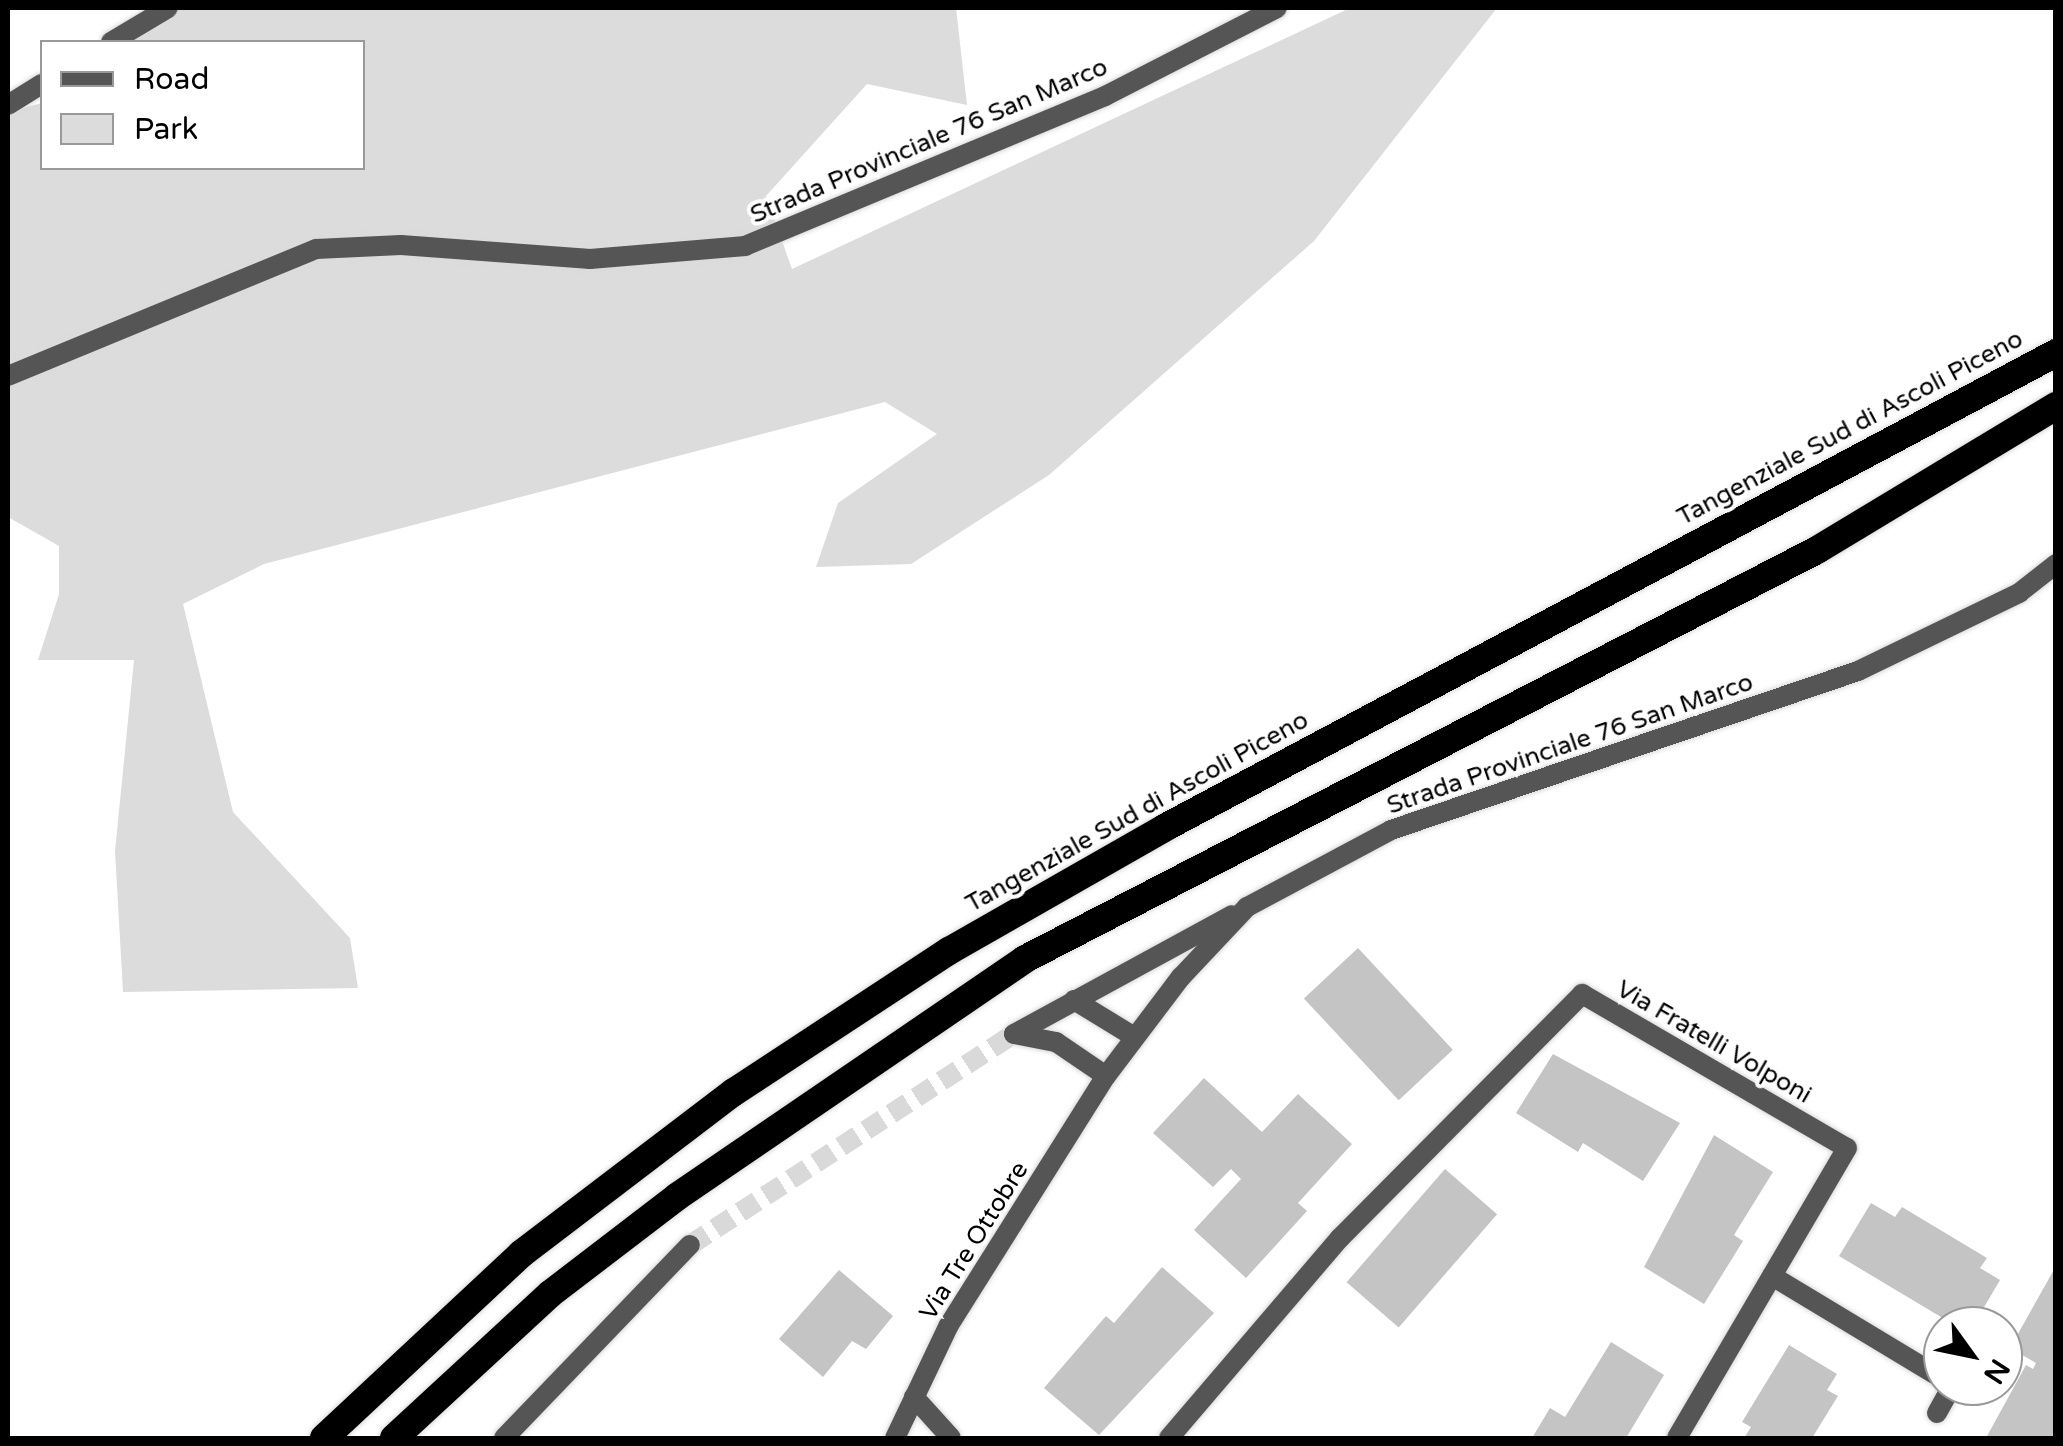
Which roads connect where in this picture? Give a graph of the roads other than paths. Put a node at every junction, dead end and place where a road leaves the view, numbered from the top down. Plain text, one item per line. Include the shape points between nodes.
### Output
1 (168, 8) edge
2 (1277, 8) edge
3 (113, 40) edge
4 (40, 85) edge
5 (8, 105) edge
6 (2056, 353) edge
7 (8, 376) edge
8 (2056, 406) edge
9 (2056, 564) edge
10 (1247, 907) junction
11 (1074, 1000) junction
12 (1133, 1036) junction
13 (1106, 1076) junction
14 (690, 1244) tunnel mouth
15 (1772, 1276) junction
16 (1923, 1367) edge
17 (914, 1397) junction
18 (1941, 1406) edge
19 (1937, 1413) dead end
20 (328, 1435) edge
21 (394, 1438) edge
22 (504, 1438) edge
23 (896, 1438) edge
24 (951, 1438) edge
25 (1169, 1438) edge
26 (1677, 1438) edge

1 - 3 street
2 - 7 street, Strada Provinciale 76 San Marco via 1105,96 745,246 590,259 401,246 316,249
4 - 5 street
6 - 20 highway, Tangenziale Sud di Ascoli Piceno via 1166,827 949,951 734,1092 521,1254
8 - 21 highway via 1816,550 1025,959 855,1069 664,1206 550,1294
9 - 10 street, Strada Provinciale 76 San Marco via 2020,593 1858,670 1390,830
10 - 11 street
10 - 12 street, Strada Provinciale 76 San Marco
11 - 12 street
11 - 13 street via 1014,1034 1056,1042
12 - 13 street, Strada Provinciale 76 San Marco
13 - 17 street, Via Tre Ottobre via 949,1325
14 - 22 street
15 - 16 street
15 - 25 street, Via Fratelli Volponi via 1847,1148 1582,994 1340,1238
15 - 26 street, Via Fratelli Volponi
17 - 23 street, Via Tre Ottobre
17 - 24 street
18 - 19 street

